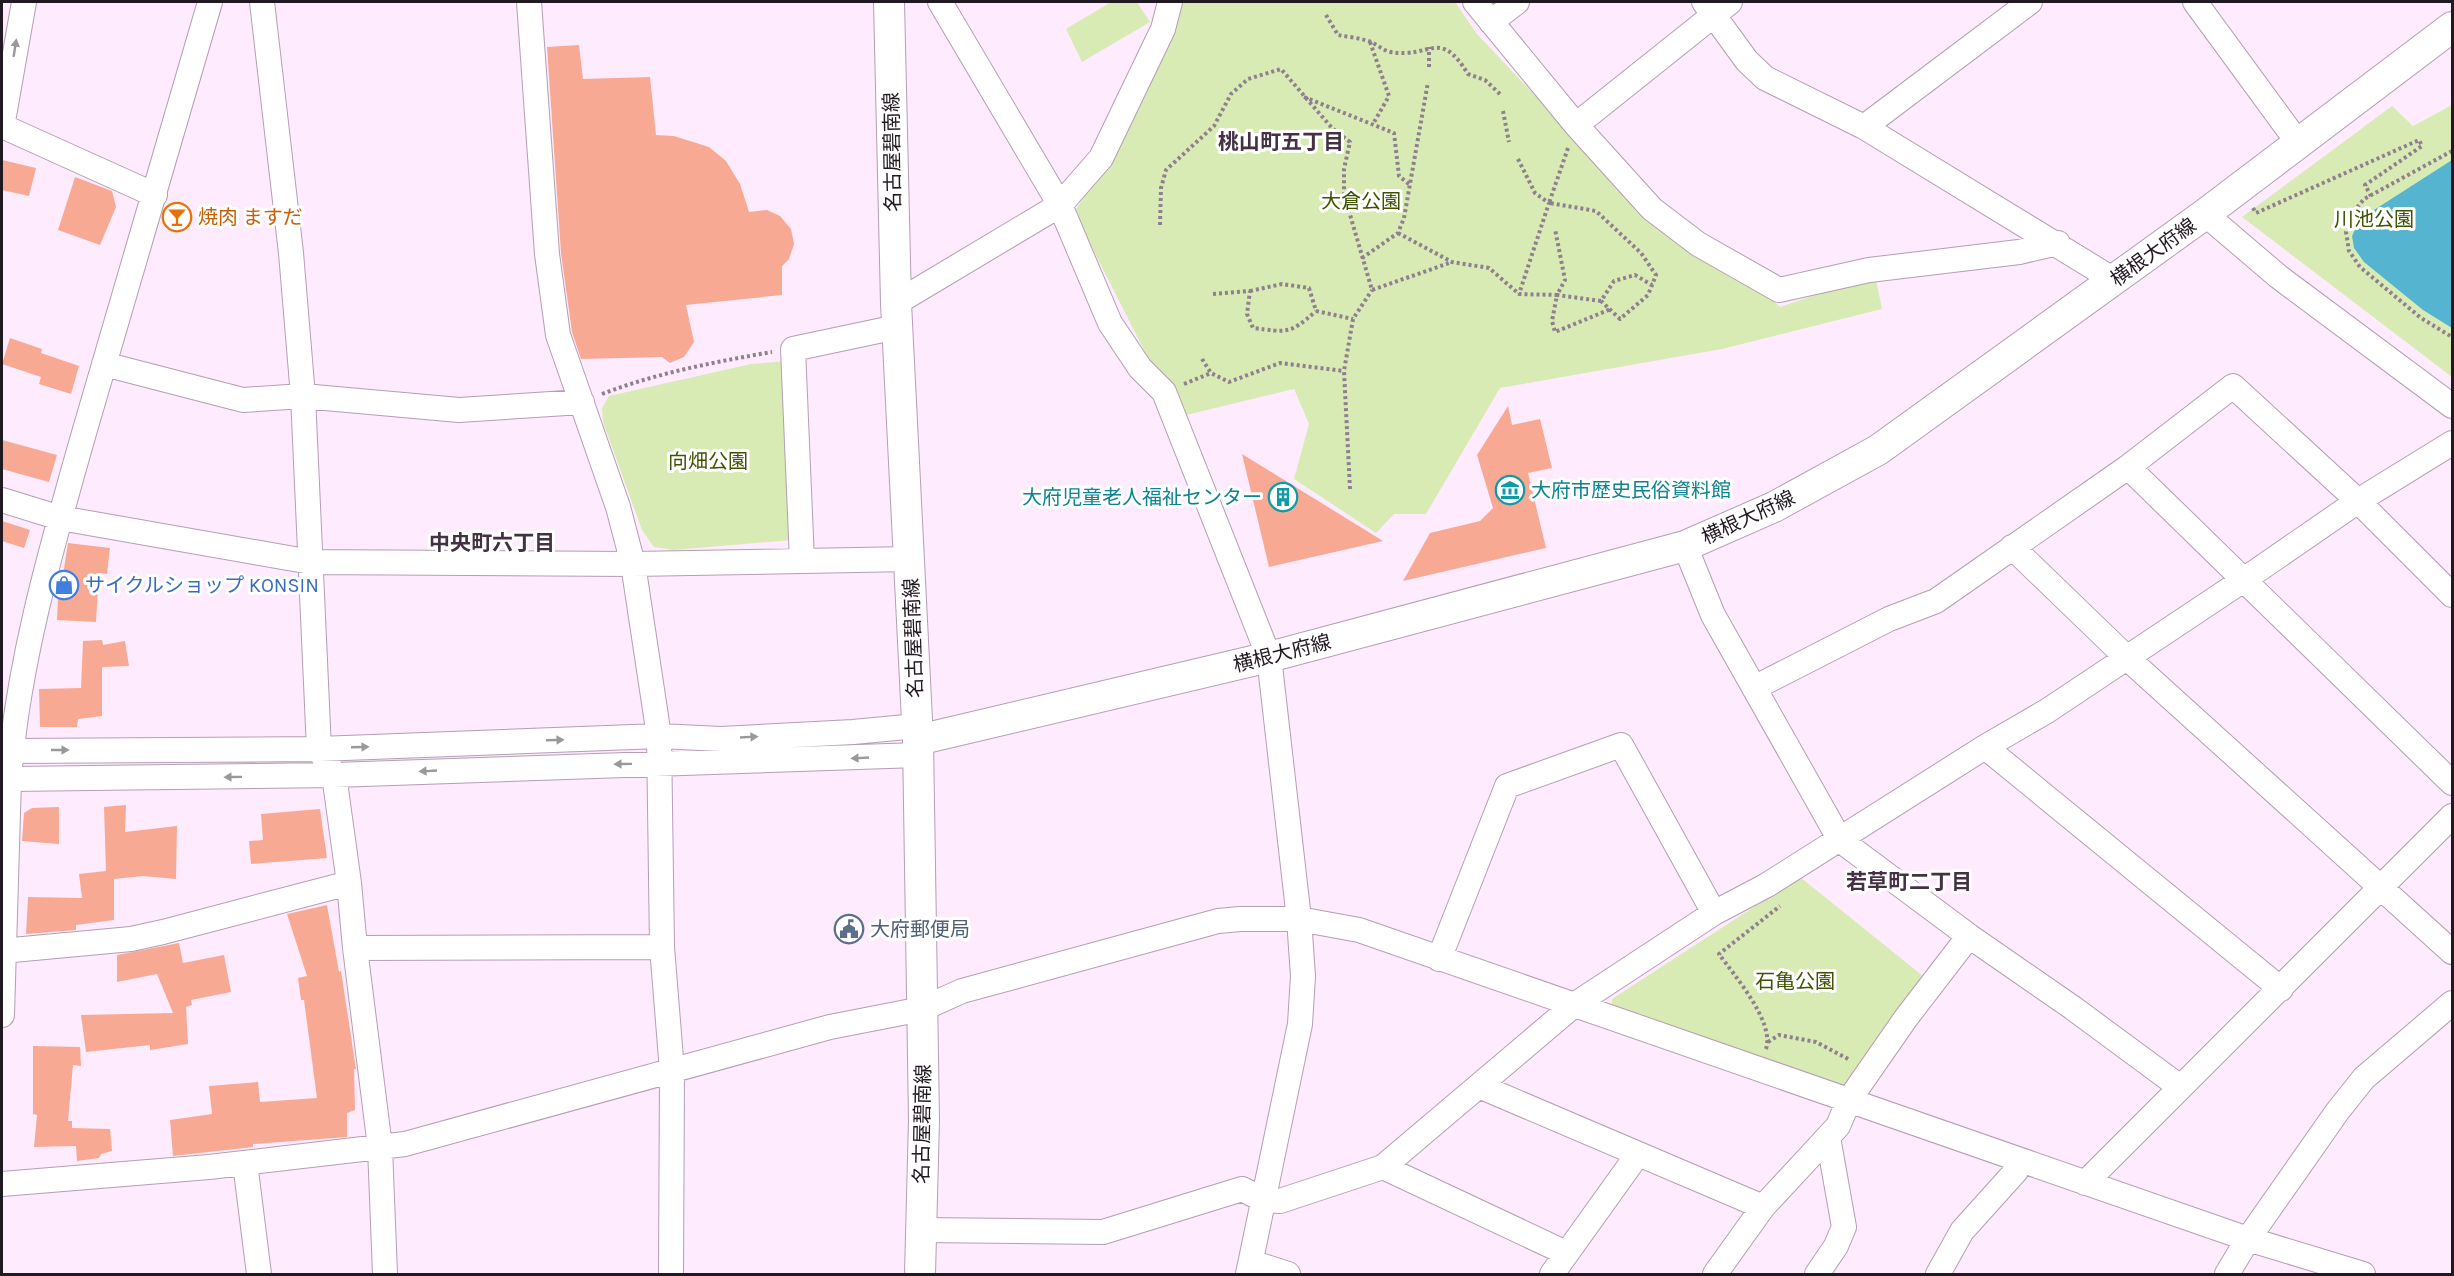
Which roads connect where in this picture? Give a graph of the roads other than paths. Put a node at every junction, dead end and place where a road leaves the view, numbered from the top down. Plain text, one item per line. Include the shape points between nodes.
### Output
1 (24, 2) edge
2 (210, 2) edge
3 (262, 2) edge
4 (529, 2) edge
5 (889, 2) edge
6 (940, 2) edge
7 (1170, 2) edge
8 (1475, 2) edge
9 (1517, 2) edge
10 (2030, 2) edge
11 (2195, 2) edge
12 (1716, 6) edge
13 (1491, 22) junction
14 (2452, 27) edge
15 (2, 126) edge
16 (1864, 127) junction
17 (1573, 132) junction
18 (2298, 144) junction
19 (155, 195) junction
20 (1060, 205) junction
21 (2205, 214) junction
22 (2058, 243) junction
23 (2115, 280) junction
24 (897, 315) junction
25 (104, 364) junction
26 (303, 396) junction
27 (582, 402) junction
28 (2452, 406) edge
29 (2452, 443) edge
30 (2128, 467) junction
31 (2, 500) edge
32 (2358, 501) junction
33 (60, 518) junction
34 (1685, 546) junction
35 (2012, 547) junction
36 (910, 559) junction
37 (802, 561) junction
38 (311, 562) junction
39 (633, 564) junction
40 (2245, 579) junction
41 (2452, 595) edge
42 (1269, 657) junction
43 (2126, 657) junction
44 (1754, 688) junction
45 (659, 736) junction
46 (918, 740) junction
47 (1985, 747) junction
48 (6, 749) edge
49 (319, 749) junction
50 (659, 764) junction
51 (334, 775) junction
52 (5, 778) edge
53 (2452, 783) edge
54 (2452, 816) edge
55 (1840, 840) junction
56 (349, 883) junction
57 (2382, 886) junction
58 (1714, 913) junction
59 (1299, 919) junction
60 (1969, 936) junction
61 (662, 947) junction
62 (355, 948) junction
63 (3, 951) edge
64 (2452, 952) edge
65 (1439, 959) junction
66 (2281, 989) junction
67 (1574, 1005) junction
68 (2452, 1005) edge
69 (922, 1009) junction
70 (2, 1015) edge
71 (672, 1071) junction
72 (1479, 1086) junction
73 (2180, 1087) junction
74 (1849, 1100) junction
75 (1828, 1137) junction
76 (380, 1147) junction
77 (1638, 1154) junction
78 (2020, 1160) junction
79 (245, 1163) junction
80 (1383, 1167) junction
81 (2085, 1183) junction
82 (2, 1184) edge
83 (1264, 1200) junction
84 (1763, 1207) junction
85 (920, 1230) junction
86 (2248, 1239) junction
87 (1566, 1253) junction
88 (1250, 1268) edge
89 (259, 1275) edge
90 (385, 1275) edge
91 (672, 1275) edge
92 (920, 1275) edge
93 (1288, 1275) edge
94 (1552, 1275) edge
95 (1715, 1275) edge
96 (1817, 1275) edge
97 (1938, 1275) edge
98 (2227, 1275) edge
99 (2363, 1275) edge

15 -> 1 street
2 - 19 street
3 - 26 street
4 - 27 street via 547,254 558,335
5 - 24 main road, 名古屋碧南線
6 - 20 street
7 - 20 street via 1163,29 1101,158
8 - 13 street
9 - 13 street
10 - 16 street
11 - 18 street
12 - 16 street via 1747,61 1765,78
12 - 17 street
13 - 17 street
14 - 18 main road, 横根大府線
15 - 19 street
16 - 22 street
17 - 22 street via 1652,209 1698,244 1779,290 1869,270 2019,252
18 - 21 main road, 横根大府線
19 - 25 street
20 - 24 street
20 - 42 street via 1110,323 1140,368 1164,392
21 - 23 main road, 横根大府線
21 - 28 street via 2279,277
22 - 23 street
23 - 34 main road, 横根大府線 via 1878,450 1774,507
24 - 36 main road, 名古屋碧南線
24 - 37 street via 793,349
25 - 26 street via 243,400
25 - 33 street
26 - 27 street via 459,410
26 - 38 street
27 - 39 street
29 - 32 street
30 - 32 street via 2233,386
30 - 35 street
30 - 40 street
31 - 33 street
32 - 40 street
32 - 41 street
33 - 38 street
33 - 48 street
34 - 42 main road, 横根大府線
34 - 44 street via 1713,615
35 - 43 street
35 - 44 street via 1936,601 1889,619
36 - 37 street
36 - 46 main road, 名古屋碧南線
37 - 39 street
38 - 39 street
38 - 49 street
39 - 45 street
40 - 43 street
40 - 53 street
42 - 46 main road, 横根大府線
42 - 59 street
43 - 47 street via 2047,711
43 - 57 street
44 - 55 street
45 -> 46 street via 721,739 853,732
49 -> 45 street
45 - 50 street
46 -> 50 street
46 - 69 main road, 名古屋碧南線
47 - 55 street
47 - 66 street
48 -> 49 street
48 - 52 street
49 - 51 street
50 -> 51 street
50 - 61 street
51 -> 52 street
51 - 56 street
52 - 63 street
54 - 57 street
55 - 58 street
55 - 60 street
56 - 62 street
56 - 63 street via 131,939
57 - 64 street
57 - 66 street
58 - 65 street via 1621,745 1507,786
58 - 67 street
59 - 65 street via 1359,930
59 - 69 street via 1218,921 962,992
59 - 83 street via 1303,976 1300,1024
60 - 73 street
60 - 74 street
61 - 62 street
61 - 71 street
62 - 76 street
63 - 70 street
65 - 67 street
66 - 73 street
67 - 72 street
67 - 74 street
68 - 86 street via 2364,1078
69 - 71 street via 830,1027
69 - 85 main road, 名古屋碧南線 via 924,1120
71 - 76 street via 405,1144
71 - 91 street
72 - 77 street
72 - 80 street
73 - 81 street
74 - 75 street via 1838,1126
74 - 78 street
75 - 84 street
75 - 96 street via 1844,1227
76 - 79 street
76 - 90 street
77 - 84 street
77 - 87 street
78 - 81 street
78 - 97 street via 2016,1171 1962,1231
79 - 82 street
79 - 89 street
80 - 83 street via 1280,1201
80 - 87 street
81 - 86 street
83 - 85 street via 1242,1189 1102,1232
83 - 88 street
84 - 95 street
85 - 92 main road, 名古屋碧南線
86 - 98 street
86 - 99 street
87 - 94 street
88 - 93 street

